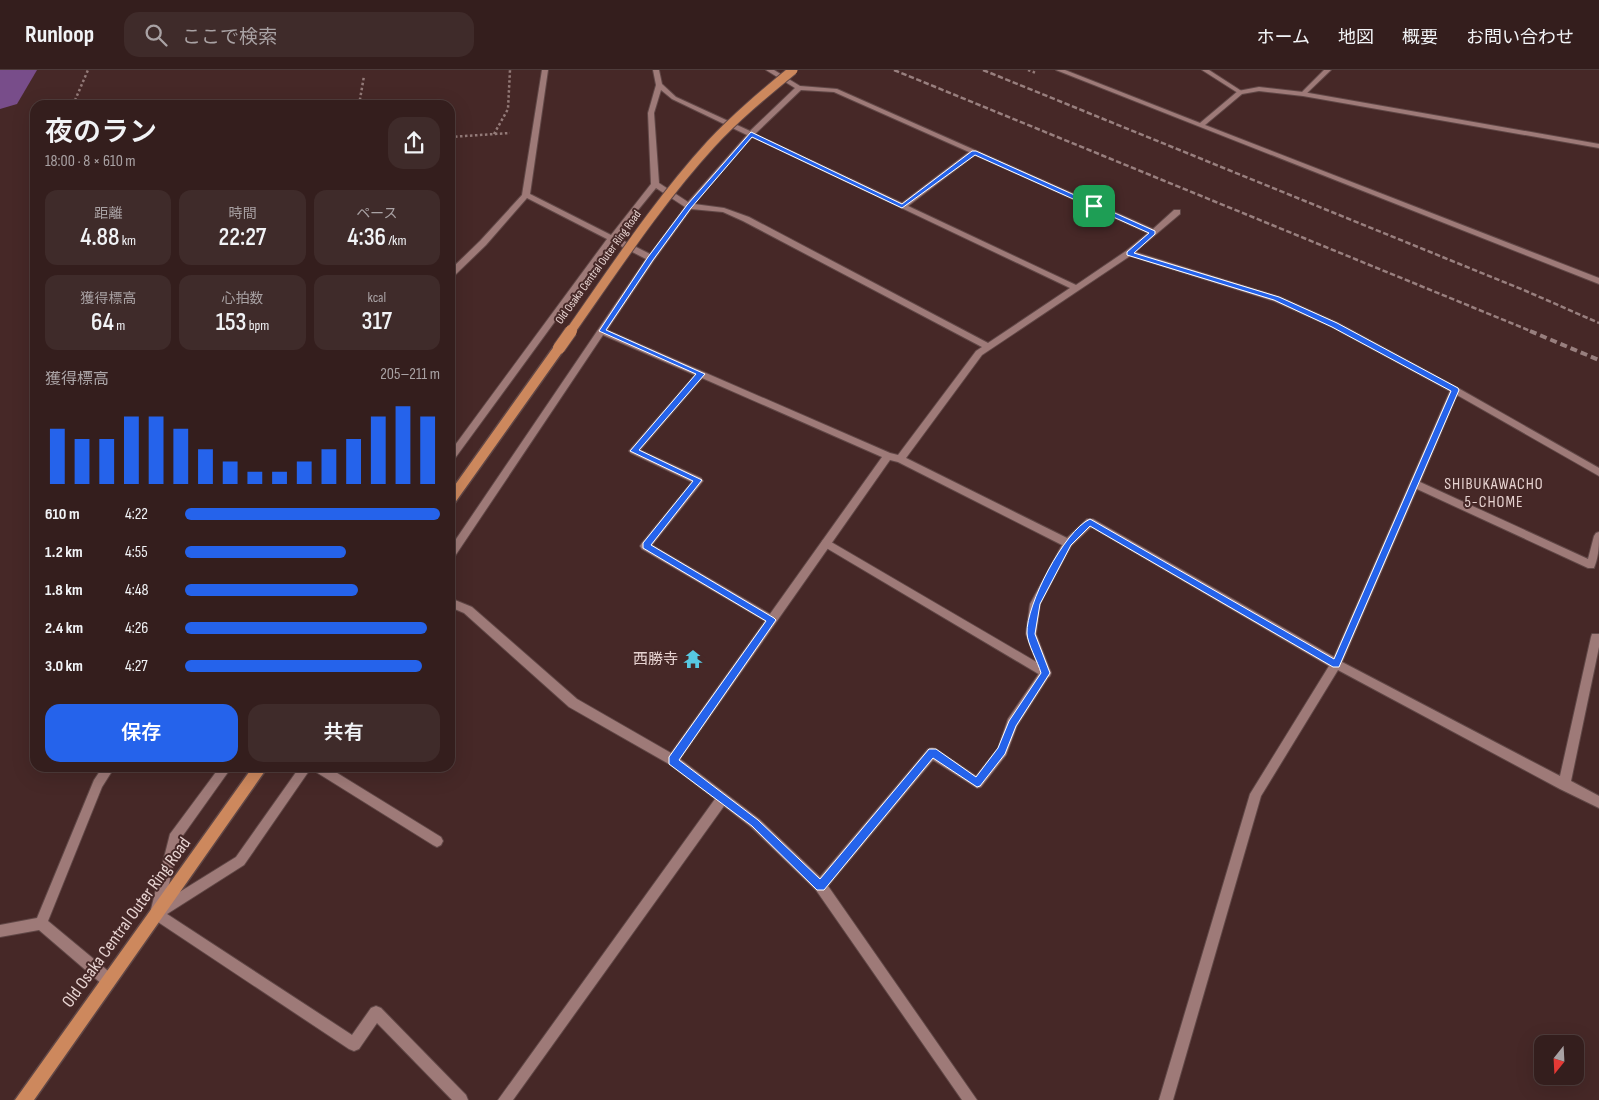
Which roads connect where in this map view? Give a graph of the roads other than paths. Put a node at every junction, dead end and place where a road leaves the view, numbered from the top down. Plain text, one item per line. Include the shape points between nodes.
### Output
1 (545, 70) edge
2 (656, 70) edge
3 (769, 70) edge
4 (792, 70) edge
5 (1059, 70) edge
6 (1205, 70) edge
7 (1328, 70) edge
8 (659, 85) junction
9 (798, 88) junction
10 (1240, 92) junction
11 (1303, 94) junction
12 (1201, 125) junction
13 (751, 134) junction
14 (1599, 146) edge
15 (974, 152) junction
16 (655, 184) junction
17 (526, 195) junction
18 (689, 206) junction
19 (902, 206) junction
20 (1177, 212) dead end
21 (1153, 232) junction
22 (611, 239) junction
23 (1129, 254) junction
24 (651, 258) junction
25 (455, 269) edge
26 (1599, 281) edge
27 (1076, 288) junction
28 (602, 331) junction
29 (988, 347) junction
30 (701, 374) junction
31 (1455, 390) junction
32 (455, 452) edge
33 (888, 456) junction
34 (900, 459) junction
35 (1599, 472) edge
36 (1414, 484) junction
37 (455, 494) edge
38 (1599, 536) edge
39 (826, 543) junction
40 (1068, 543) junction
41 (455, 549) edge
42 (455, 604) edge
43 (772, 620) junction
44 (1596, 637) dead end
45 (1336, 664) junction
46 (1046, 673) junction
47 (673, 760) junction
48 (106, 772) edge
49 (222, 772) edge
50 (257, 772) edge
51 (302, 772) edge
52 (326, 772) edge
53 (1564, 784) junction
54 (723, 798) junction
55 (1599, 802) edge
56 (437, 840) dead end
57 (820, 886) junction
58 (156, 914) junction
59 (41, 923) junction
60 (0, 931) edge
61 (108, 980) junction
62 (24, 1100) edge
63 (461, 1100) edge
64 (505, 1100) edge
65 (970, 1100) edge
66 (1166, 1100) edge

1 - 17 street
2 - 8 street
3 - 9 street
4 - 37 main road, Old Osaka Central Outer Ring Road, bridge via 712,143 676,185
5 - 12 street
6 - 10 street
7 - 11 street
8 - 13 street via 674,98
8 - 16 street via 651,113
9 - 13 street
9 - 15 street via 836,90
10 - 11 street via 1258,89
10 - 12 street
11 - 14 street
12 - 26 street
13 - 18 street
13 - 19 street
15 - 19 street
15 - 21 street
16 - 18 street
16 - 22 street
17 - 22 street
17 - 25 street
18 - 24 street
18 - 29 street via 724,210 746,219
19 - 27 street
20 - 21 street
21 - 23 street
22 - 24 street
22 - 32 street
23 - 27 street
23 - 31 street via 1277,299 1335,325
24 - 28 street
27 - 29 street
28 - 30 street
28 - 41 street
29 - 34 street via 979,353
30 - 33 street
30 - 43 street via 634,451 698,480 646,546
31 - 35 street
31 - 36 street
33 - 34 street
33 - 39 street
34 - 40 street
36 - 38 street via 1591,565
36 - 45 street
39 - 43 street
39 - 46 street
40 - 45 street via 1090,522
40 - 46 street via 1036,604 1031,634
42 - 47 street via 468,610 573,703
43 - 47 street
44 - 53 street
45 - 53 street
45 - 66 street via 1256,794
46 - 57 street via 1012,724 1002,751 977,783 932,752
47 - 54 street
48 - 59 street
49 - 58 street via 174,838
50 - 58 main road, Old Osaka Central Outer Ring Road
51 - 58 street via 240,861
52 - 56 street
53 - 55 street
54 - 57 street via 755,823
54 - 64 street
57 - 65 street
58 - 61 main road, Old Osaka Central Outer Ring Road
58 - 63 street via 354,1044 376,1013
59 - 60 street
59 - 61 street
61 - 62 main road, Old Osaka Central Outer Ring Road

